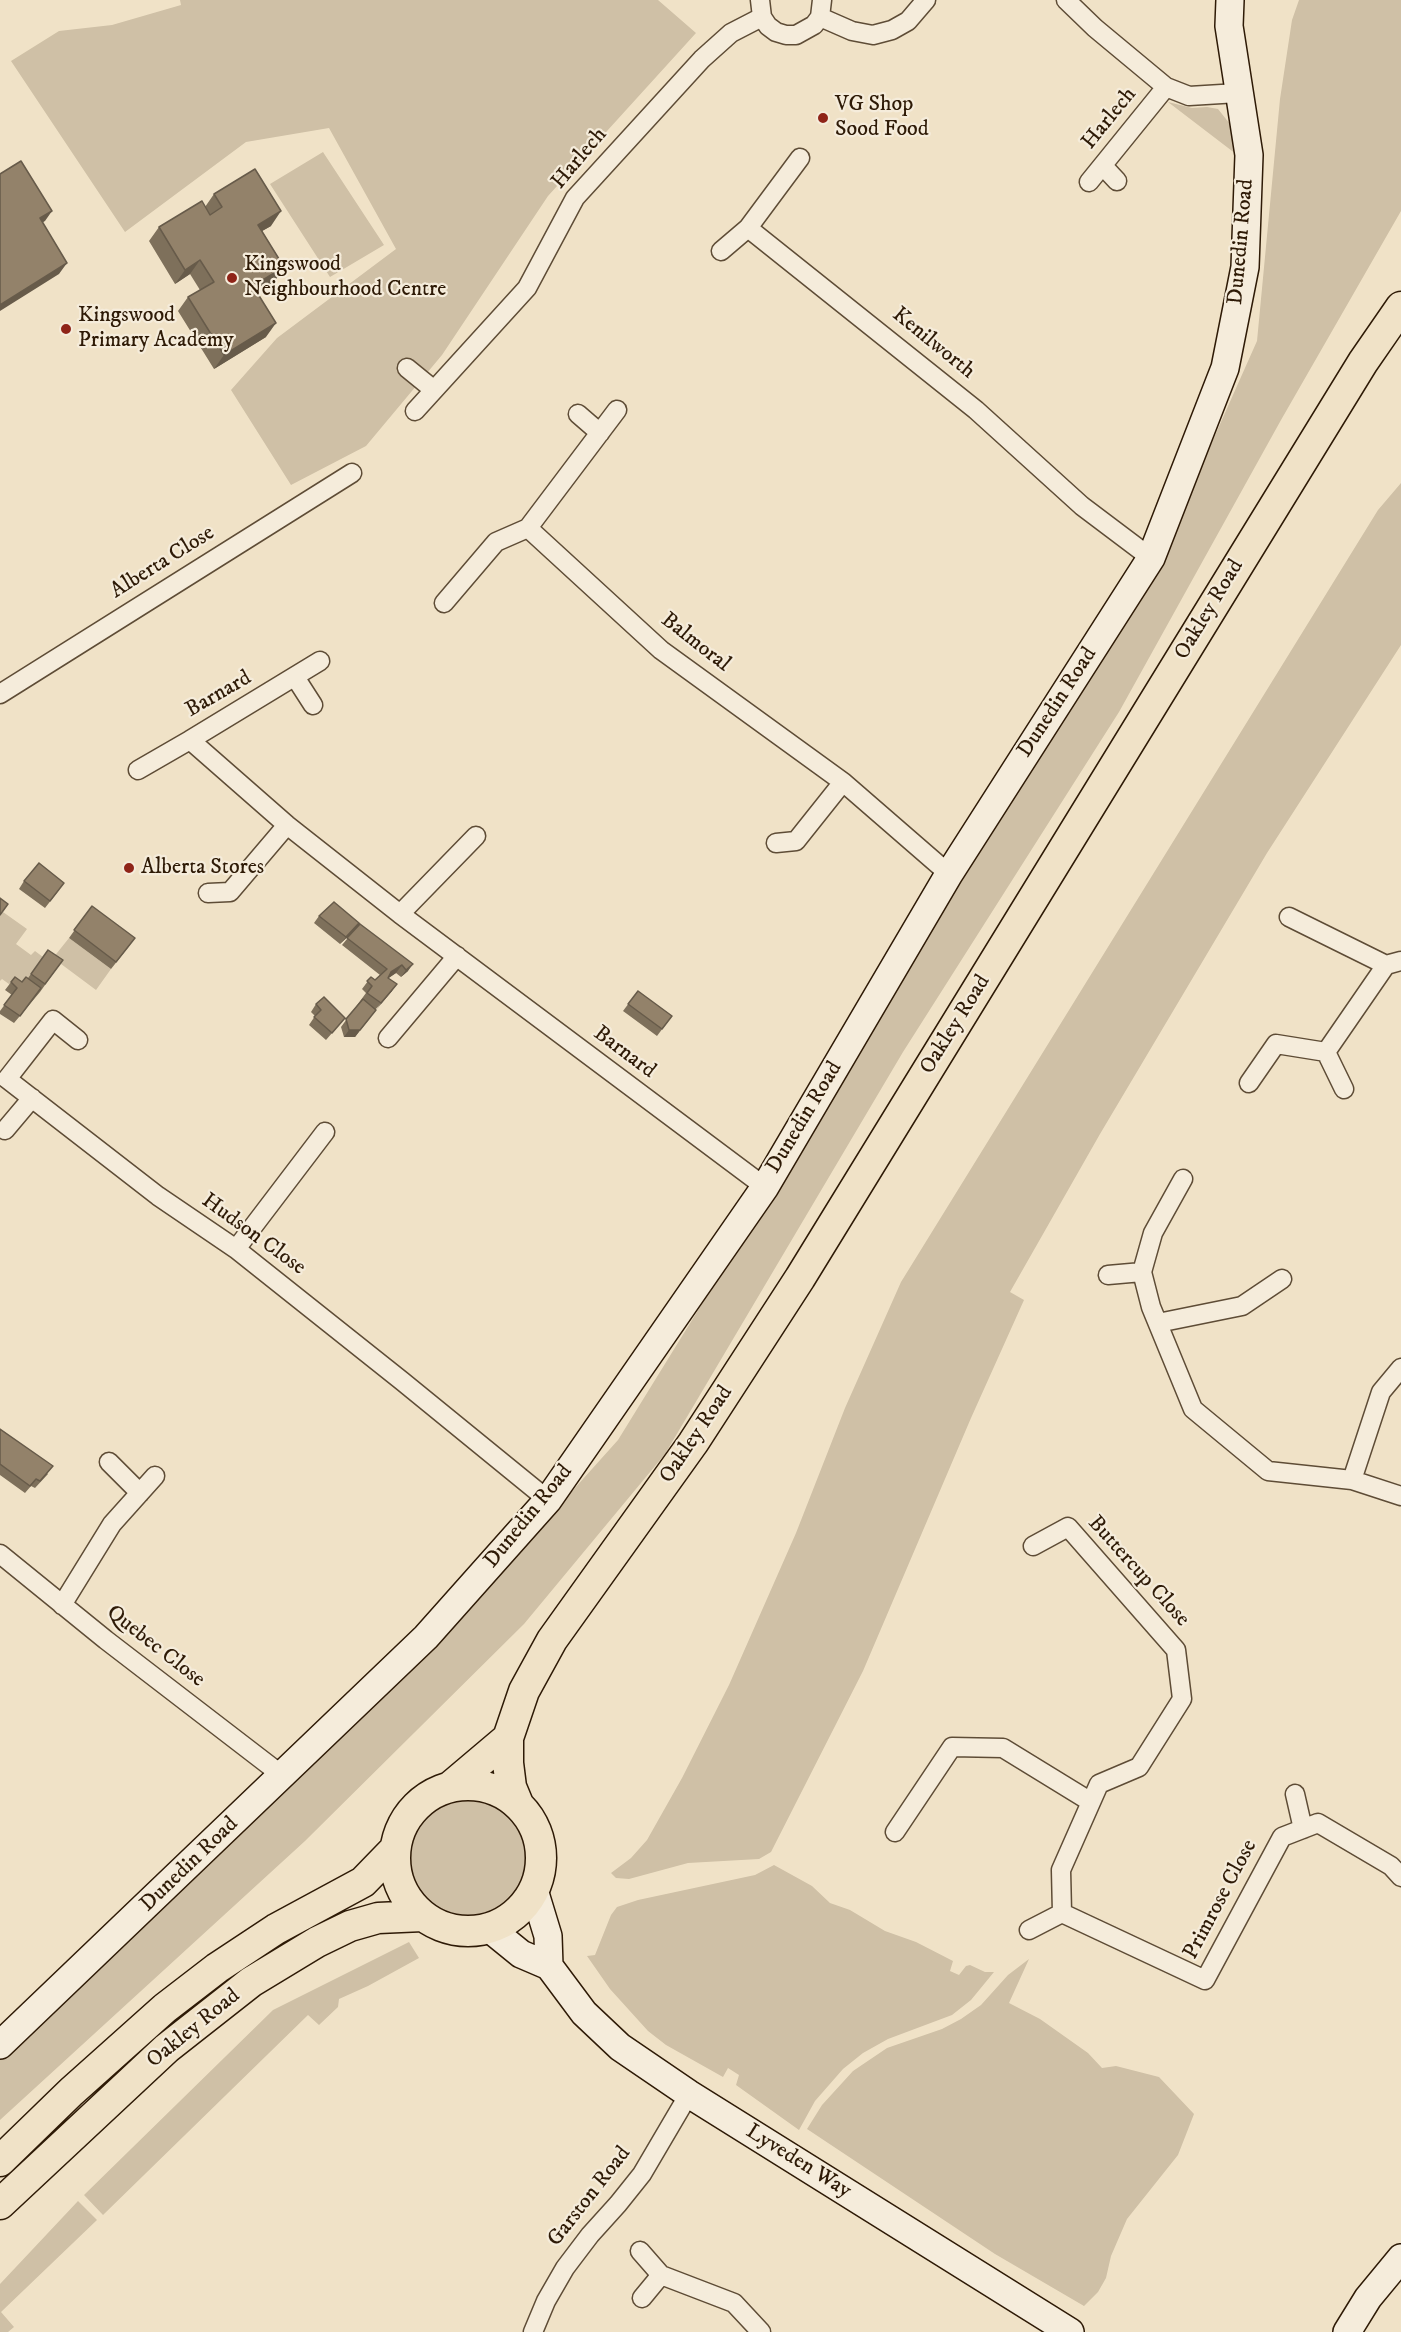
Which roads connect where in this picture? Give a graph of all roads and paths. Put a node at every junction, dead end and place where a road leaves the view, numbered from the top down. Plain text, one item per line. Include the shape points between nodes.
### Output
1 (926, 0) edge
2 (1066, 0) edge
3 (1230, 0) edge
4 (821, 8) edge
5 (761, 9) edge
6 (1166, 87) junction
7 (1238, 93) junction
8 (800, 158) dead end
9 (1102, 166) junction
10 (1117, 180) dead end
11 (1089, 182) dead end
12 (748, 228) junction
13 (721, 251) dead end
14 (1401, 307) edge
15 (407, 368) dead end
16 (434, 390) junction
17 (617, 410) dead end
18 (415, 411) dead end
19 (578, 414) dead end
20 (600, 433) junction
21 (352, 473) dead end
22 (528, 528) junction
23 (1151, 558) junction
24 (444, 603) dead end
25 (320, 661) dead end
26 (295, 677) junction
27 (0, 694) edge
28 (313, 705) dead end
29 (190, 740) junction
30 (138, 770) dead end
31 (843, 782) junction
32 (287, 825) junction
33 (476, 836) dead end
34 (776, 843) dead end
35 (949, 874) junction
36 (208, 893) dead end
37 (400, 914) junction
38 (1289, 917) dead end
39 (456, 956) junction
40 (1394, 963) edge
41 (388, 1038) dead end
42 (78, 1040) dead end
43 (1326, 1052) junction
44 (1249, 1083) dead end
45 (1344, 1089) dead end
46 (32, 1098) junction
47 (5, 1130) dead end
48 (325, 1132) dead end
49 (1183, 1179) dead end
50 (765, 1186) junction
51 (236, 1249) junction
52 (1142, 1272) junction
53 (1108, 1275) dead end
54 (1282, 1279) dead end
55 (1158, 1323) junction
56 (1401, 1368) edge
57 (110, 1462) dead end
58 (155, 1476) dead end
59 (1352, 1480) junction
60 (140, 1493) junction
61 (1401, 1496) edge
62 (548, 1500) junction
63 (1033, 1546) dead end
64 (0, 1554) edge
65 (62, 1605) junction
66 (508, 1738) junction
67 (283, 1776) junction
68 (450, 1787) junction
69 (1295, 1794) dead end
70 (1091, 1802) junction
71 (518, 1804) junction
72 (1303, 1829) junction
73 (895, 1832) dead end
74 (395, 1849) junction
75 (1401, 1877) edge
76 (534, 1890) junction
77 (1062, 1913) junction
78 (423, 1916) junction
79 (489, 1928) junction
80 (1029, 1930) dead end
81 (549, 1966) junction
82 (4, 2034) edge
83 (689, 2094) junction
84 (0, 2160) edge
85 (0, 2204) edge
86 (640, 2252) dead end
87 (1401, 2258) edge
88 (661, 2275) junction
89 (642, 2298) dead end
90 (533, 2332) edge
91 (761, 2332) edge
92 (1070, 2332) edge
93 (1347, 2332) edge

1 - 4 street, Harlech via 908,21 873,35 852,31
2 - 6 street, Harlech
3 - 7 street, Dunedin Road via 1229,26
4 - 5 street, Harlech via 814,26 796,35 776,32 768,26
5 - 16 street, Harlech via 702,59 575,198 527,288
6 - 7 street, Harlech via 1189,96
6 - 9 street, Harlech
7 - 23 street, Dunedin Road via 1249,156 1245,267 1225,369
8 - 12 street
9 - 10 street
9 - 11 street, Harlech
12 - 13 street
12 - 23 street, Kenilworth via 976,410 1083,506
14 - 66 main road, Oakley Road via 1357,372 800,1278 693,1443 552,1640 524,1691
15 - 16 street
16 - 18 street, Harlech
17 - 20 street
19 - 20 street
20 - 22 street
21 - 27 street, Alberta Close
22 - 24 street via 496,542
22 - 31 street, Balmoral via 661,650
23 - 35 street, Dunedin Road
25 - 26 street, Barnard
26 - 28 street
26 - 29 street, Barnard
29 - 30 street
29 - 32 street, Barnard
31 - 34 street via 796,841
31 - 35 street, Balmoral
32 - 36 street via 230,892
32 - 37 street, Barnard
33 - 37 street
35 - 50 street, Dunedin Road
37 - 39 street, Barnard
38 - 40 street
39 - 41 street
39 - 50 street, Barnard
40 - 43 street
42 - 46 street, Hudson Close via 53,1020 7,1079
43 - 44 street via 1276,1044
43 - 45 street
46 - 47 street
46 - 51 street, Hudson Close via 158,1196
48 - 51 street
49 - 52 street via 1153,1233
50 - 62 street, Dunedin Road
51 - 62 street, Hudson Close
52 - 53 street
52 - 55 street
54 - 55 street via 1242,1306
55 - 59 street via 1193,1409 1268,1471
56 - 59 street via 1381,1392
57 - 60 street
58 - 60 street
59 - 61 street
60 - 65 street via 112,1524
62 - 67 street, Dunedin Road via 426,1637
63 - 70 street, Buttercup Close via 1068,1527 1176,1650 1182,1699 1139,1767 1099,1784
64 - 65 street, Quebec Close
65 - 67 street, Quebec Close
66 - 68 main road
66 - 71 main road, Oakley Road via 510,1787
67 - 82 street, Dunedin Road
68 - 71 main road via 490,1788
68 - 74 main road via 430,1795 413,1809 401,1828
69 - 72 street
70 - 73 street via 1003,1748 952,1747
70 - 77 street, Buttercup Close via 1060,1870
71 - 76 main road via 533,1822 540,1844 541,1868
72 - 75 street via 1318,1823 1391,1866
72 - 77 street, Primrose Close via 1282,1837 1205,1980
74 - 78 main road via 396,1874 406,1897
74 - 84 main road, Oakley Road via 363,1882 276,1929 165,2008
76 - 79 main road via 523,1907
76 - 81 street via 548,1936
77 - 80 street
78 - 79 main road via 466,1931
78 - 85 main road, Oakley Road via 378,1918 350,1926 250,1983 167,2048
79 - 81 street via 521,1954
81 - 83 street, Lyveden Way via 602,2032
83 - 90 street, Garston Road via 642,2174 565,2268
83 - 92 street, Lyveden Way
86 - 88 street
87 - 93 street via 1368,2298
88 - 89 street
88 - 91 street via 734,2303

